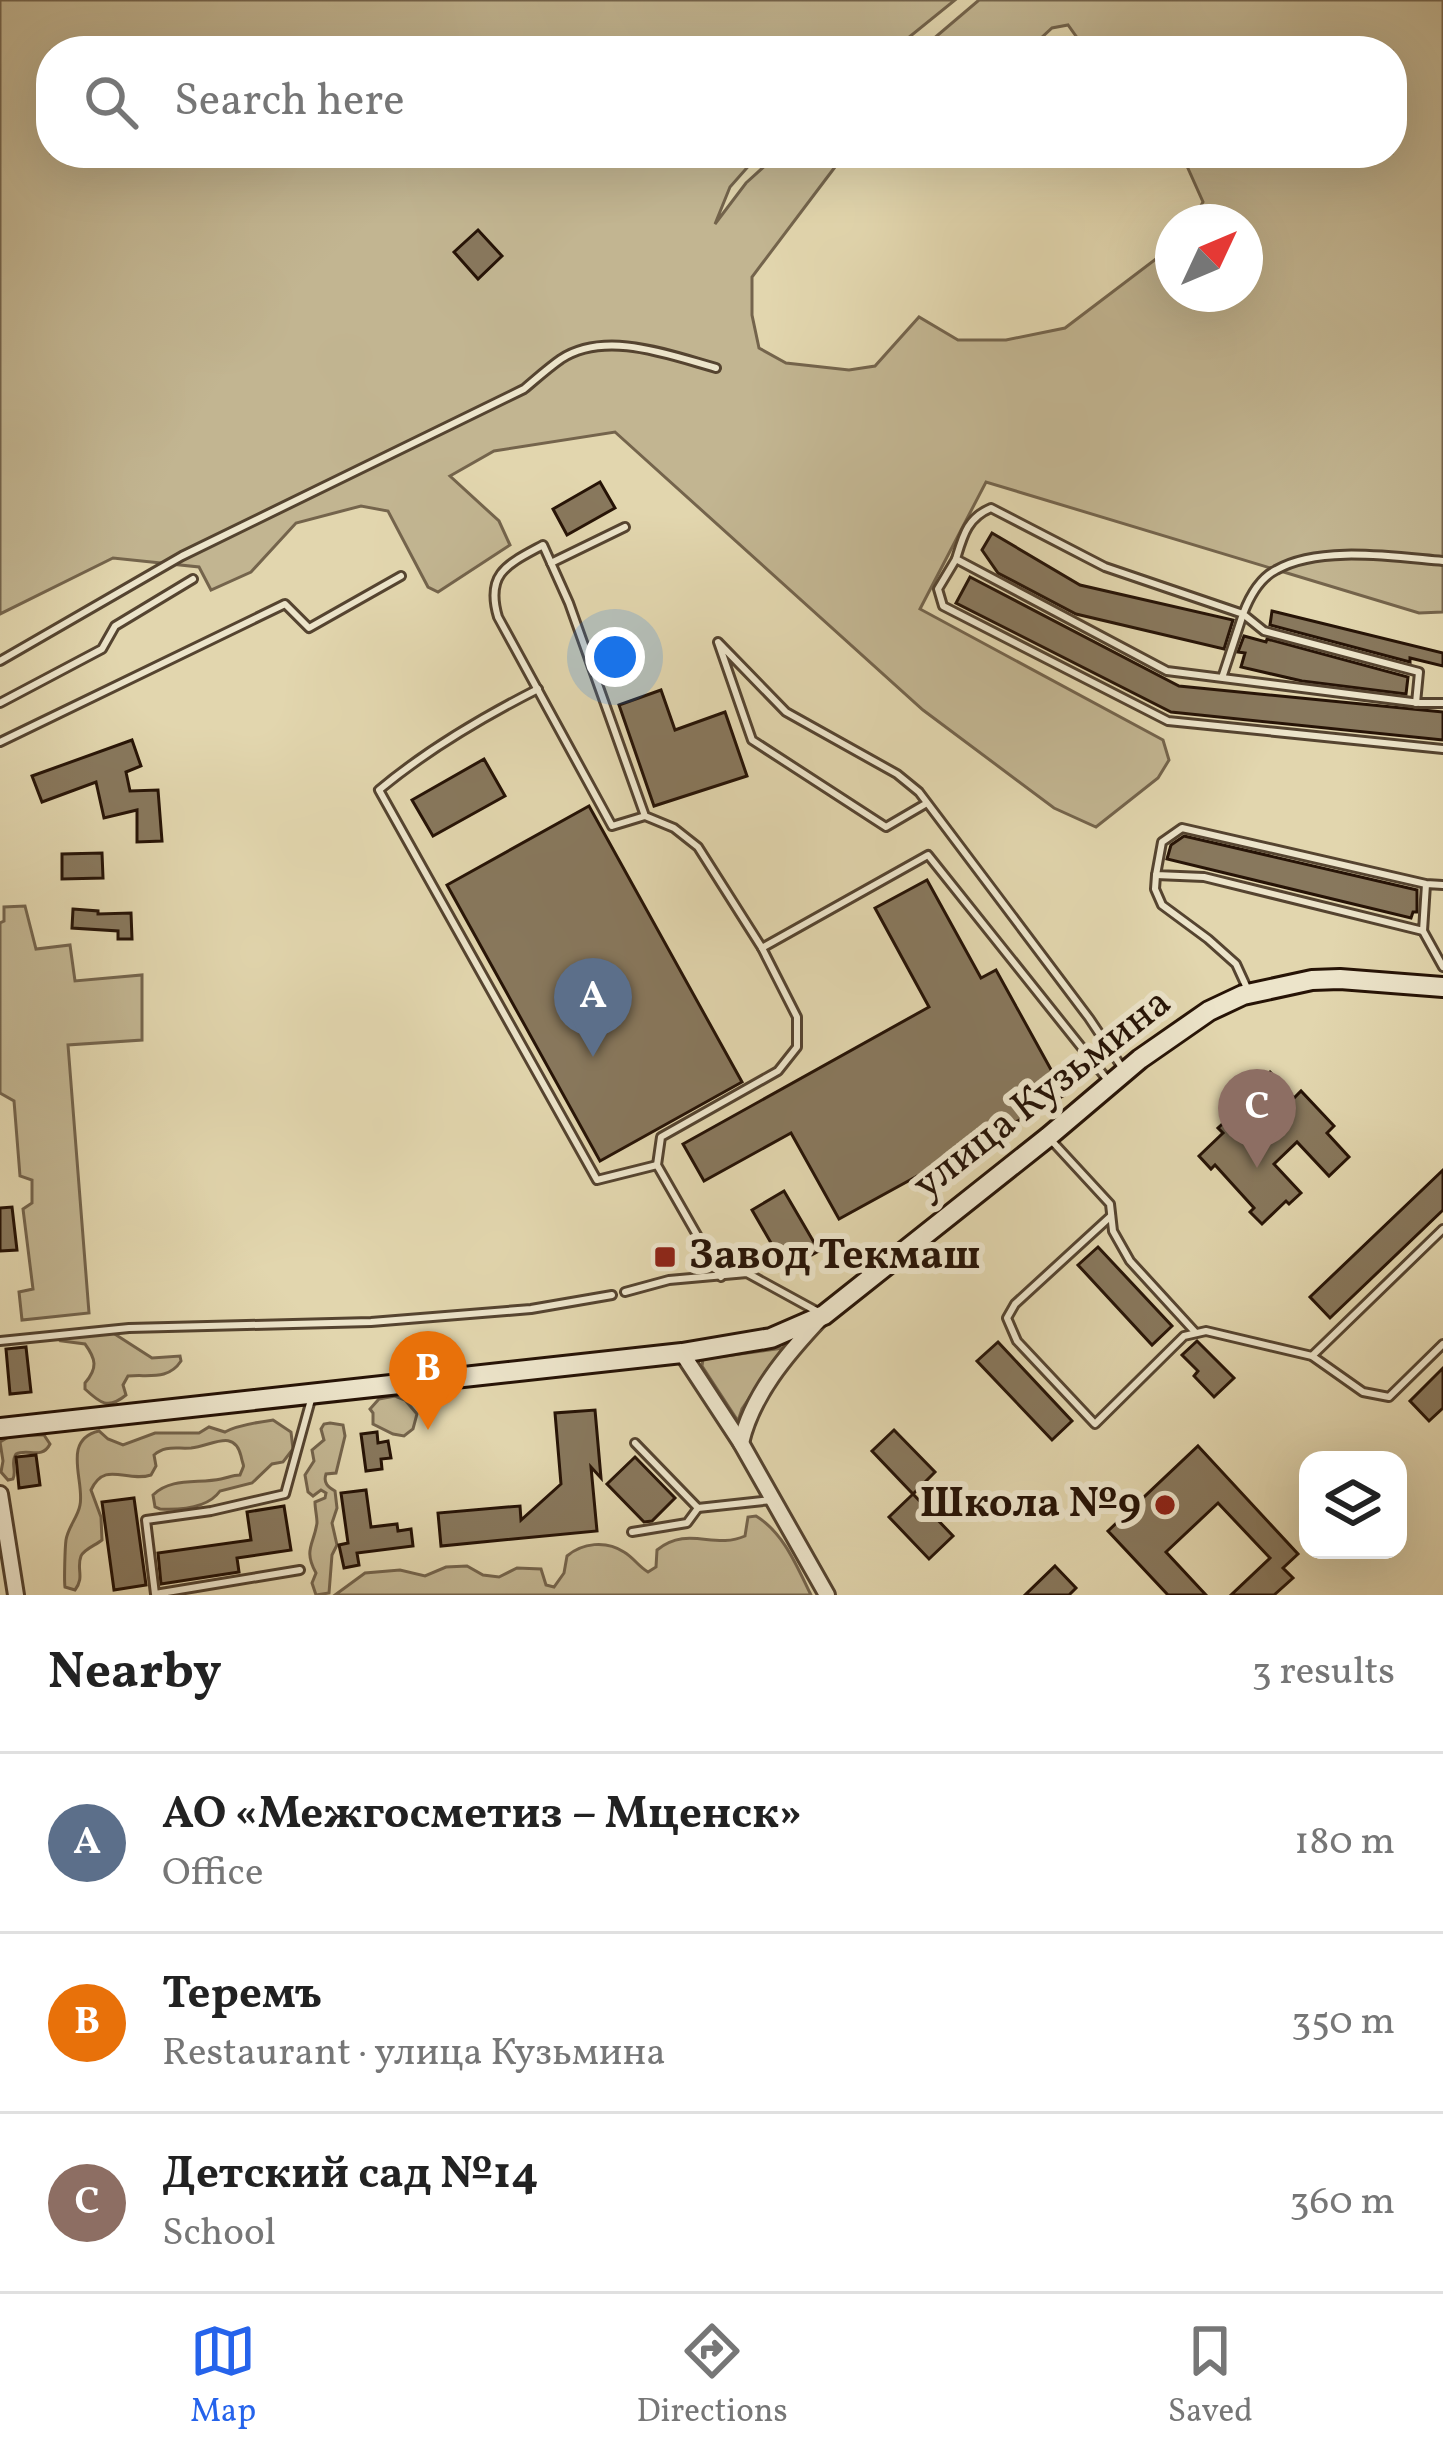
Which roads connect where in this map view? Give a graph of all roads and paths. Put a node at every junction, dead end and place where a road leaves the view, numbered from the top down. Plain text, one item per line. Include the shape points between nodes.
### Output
1 (716, 368) dead end
2 (626, 527) dead end
3 (956, 559) junction
4 (1443, 561) edge
5 (551, 563) junction
6 (401, 576) dead end
7 (193, 579) dead end
8 (1244, 614) junction
9 (0, 662) edge
10 (1222, 679) junction
11 (538, 689) junction
12 (0, 703) edge
13 (1415, 703) junction
14 (1443, 704) edge
15 (0, 742) edge
16 (1443, 749) edge
17 (927, 803) junction
18 (645, 816) junction
19 (1156, 875) junction
20 (1426, 884) junction
21 (1443, 885) edge
22 (1423, 931) junction
23 (762, 948) junction
24 (1443, 968) edge
25 (1443, 987) edge
26 (1250, 994) junction
27 (1118, 1078) junction
28 (1048, 1137) junction
29 (657, 1165) junction
30 (1111, 1216) junction
31 (1443, 1228) edge
32 (721, 1277) junction
33 (625, 1292) dead end
34 (612, 1295) dead end
35 (824, 1315) junction
36 (1196, 1333) junction
37 (0, 1340) edge
38 (1443, 1344) edge
39 (682, 1353) junction
40 (1312, 1356) junction
41 (314, 1392) junction
42 (0, 1428) edge
43 (635, 1443) dead end
44 (741, 1443) junction
45 (0, 1494) edge
46 (772, 1500) junction
47 (698, 1508) junction
48 (632, 1532) dead end
49 (300, 1570) dead end
50 (16, 1595) edge
51 (827, 1595) edge

1 - 9 lane via 610,345 563,357 524,388 182,556
2 - 5 lane
3 - 8 lane via 964,531 991,508 1105,567
3 - 10 lane via 1167,670
3 - 16 lane via 938,589 943,606 1168,721
4 - 8 lane via 1310,559 1274,570
5 - 11 lane via 543,545 521,557 495,581 493,597
5 - 18 lane
6 - 15 lane via 310,628 286,604
7 - 12 lane via 115,626 102,649
8 - 10 lane
8 - 13 lane via 1264,631 1419,672
10 - 13 lane
11 - 18 lane via 612,826
11 - 29 lane via 432,749 379,790 597,1180
13 - 14 lane
17 - 17 lane via 897,774 786,712 718,643 752,740 886,826
17 - 27 lane via 1089,1018
18 - 23 lane via 698,847
19 - 20 lane via 1162,842 1182,828
19 - 22 lane via 1204,877
19 - 26 lane via 1162,905 1235,964
20 - 21 lane
20 - 22 lane
22 - 24 lane
23 - 27 lane via 928,855
23 - 29 lane via 797,1017 797,1047 778,1071 662,1137
25 - 26 main road, улица Кузьмина via 1340,979
26 - 27 main road, улица Кузьмина via 1209,1011
27 - 28 main road, улица Кузьмина
28 - 30 lane via 1110,1204
28 - 35 main road, улица Кузьмина
29 - 32 lane
30 - 36 lane via 1130,1261
30 - 36 lane via 1015,1304 1007,1318 1017,1341 1095,1424
31 - 40 lane
32 - 33 lane
32 - 35 lane via 747,1273
34 - 37 lane via 371,1322
35 - 39 main road, улица Кузьмина via 770,1338
35 - 44 street via 759,1397
36 - 40 lane
38 - 40 lane via 1389,1397 1363,1393
39 - 41 main road, улица Кузьмина
39 - 44 street
41 - 42 main road, улица Кузьмина
41 - 49 lane via 285,1494 146,1520 155,1594
43 - 47 lane
44 - 46 street
45 - 50 street
46 - 47 lane
46 - 51 street
47 - 48 lane via 687,1523

